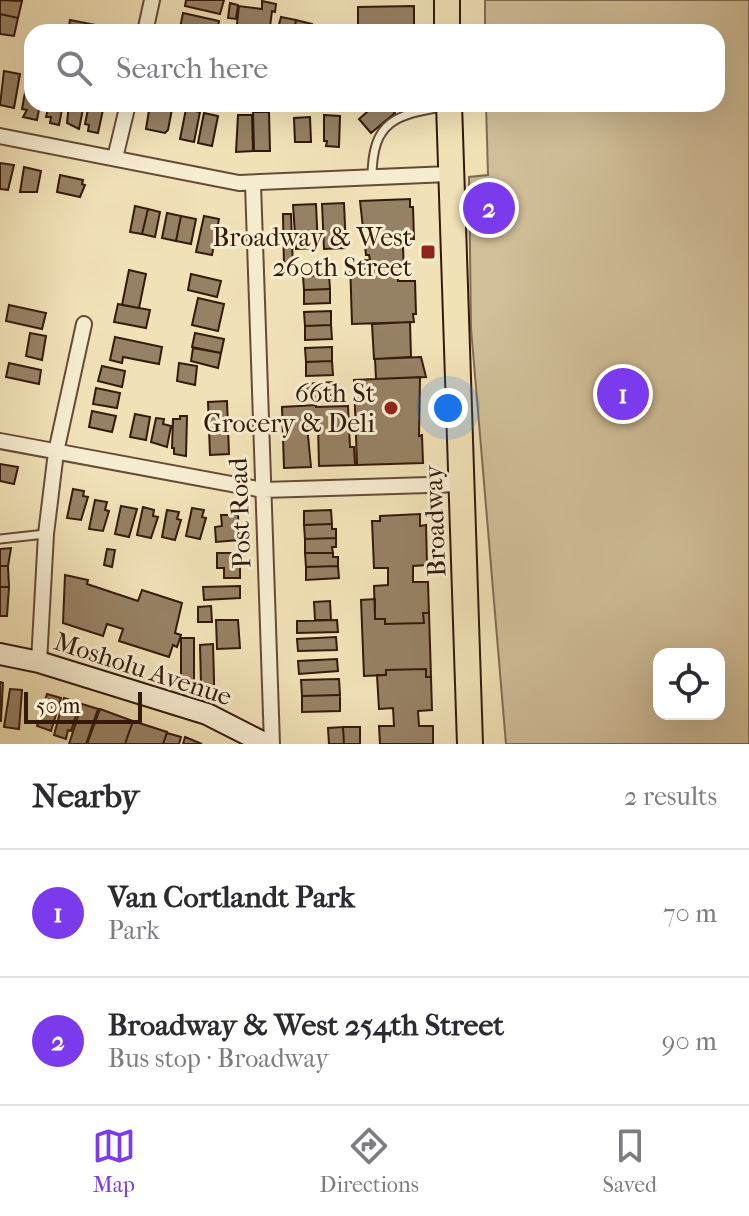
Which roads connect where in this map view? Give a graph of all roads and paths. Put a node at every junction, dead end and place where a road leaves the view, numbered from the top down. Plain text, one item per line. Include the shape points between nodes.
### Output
1 (152, 0) edge
2 (447, 0) edge
3 (147, 24) edge
4 (447, 24) edge
5 (126, 112) edge
6 (417, 112) edge
7 (449, 112) edge
8 (0, 136) edge
9 (115, 158) junction
10 (449, 174) junction
11 (372, 178) junction
12 (253, 184) junction
13 (84, 324) dead end
14 (0, 441) edge
15 (56, 452) junction
16 (462, 484) junction
17 (263, 490) junction
18 (46, 534) junction
19 (0, 539) edge
20 (0, 654) edge
21 (39, 662) junction
22 (269, 744) edge
23 (470, 744) edge

1 - 3 street
2 - 4 main road
5 - 9 street
6 - 11 lane via 398,116 383,132 374,151
7 - 10 main road, Broadway
8 - 9 street
9 - 12 street
10 - 11 street
10 - 16 main road, Broadway
11 - 12 street
12 - 17 street, Post Road
13 - 15 street
14 - 15 street
15 - 17 street
15 - 18 street
16 - 17 street
16 - 23 main road, Broadway
17 - 22 street, Post Road
18 - 19 lane
18 - 21 street
20 - 21 street, Mosholu Avenue
21 - 22 street, Mosholu Avenue via 207,714

